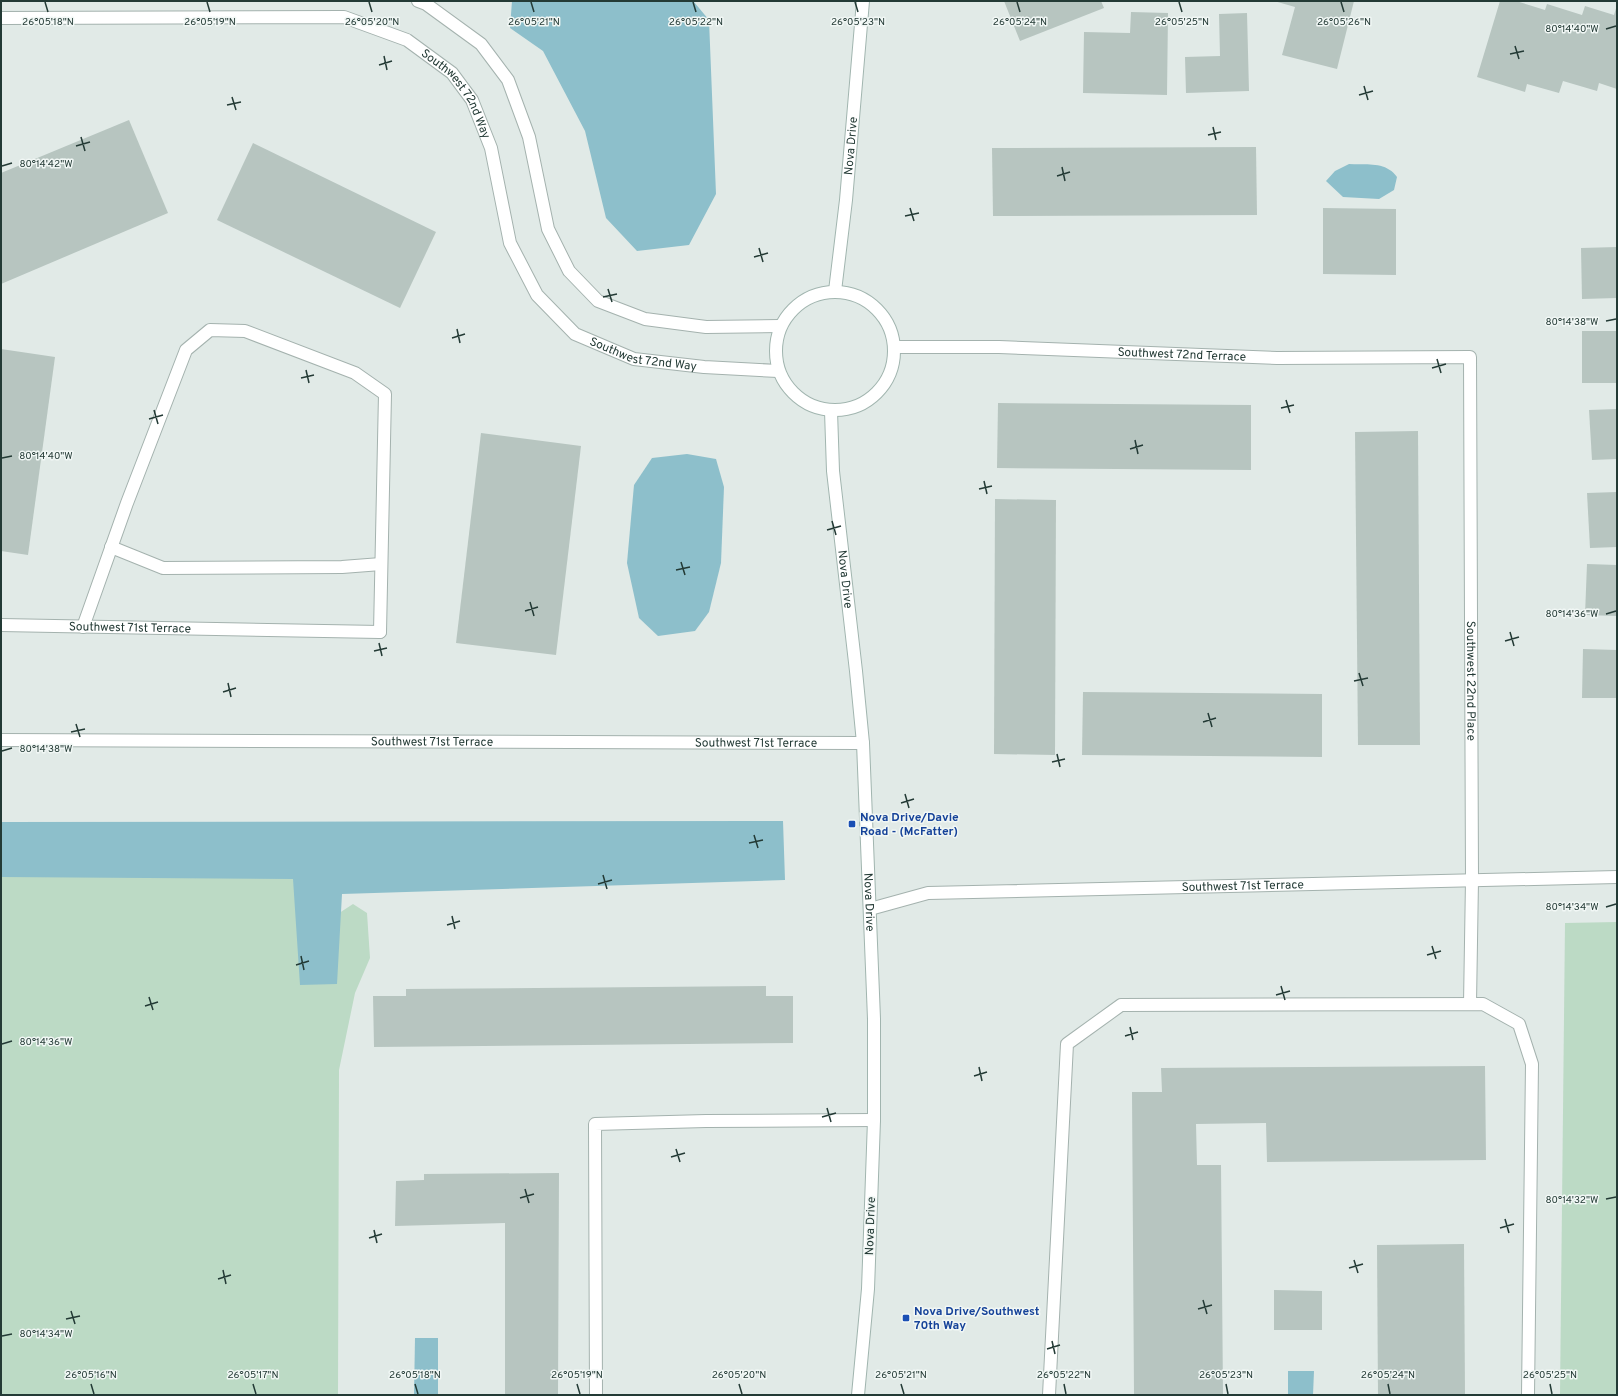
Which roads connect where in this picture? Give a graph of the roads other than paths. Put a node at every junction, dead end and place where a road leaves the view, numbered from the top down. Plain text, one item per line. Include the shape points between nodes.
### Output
1 (418, 1) edge
2 (864, 1) edge
3 (1, 18) edge
4 (835, 291) junction
5 (780, 326) junction
6 (894, 347) junction
7 (1470, 357) joint
8 (778, 371) junction
9 (831, 411) junction
10 (111, 547) junction
11 (381, 564) junction
12 (1, 625) edge
13 (83, 626) junction
14 (1, 740) edge
15 (863, 742) junction
16 (1617, 877) edge
17 (1472, 880) junction
18 (870, 909) junction
19 (1470, 1004) junction
20 (874, 1120) junction
21 (596, 1395) edge
22 (858, 1395) edge
23 (1049, 1395) edge
24 (1528, 1395) edge

1 - 5 street via 426,4 481,44 508,80 529,137 548,229 570,271 598,300 645,319 706,327
2 - 4 street, Nova Drive
3 - 8 street, Southwest 72nd Way via 344,17 407,40 452,74 472,100 490,148 510,243 537,295 575,334 634,359 704,367
4 - 5 street via 818,294 803,301 790,312
4 - 6 street via 852,294 868,302 882,314 890,330
5 - 8 street via 775,348
6 - 7 street, Southwest 72nd Terrace via 999,347 1277,358
6 - 9 street via 892,368 884,386 870,400 852,409
7 - 17 street, Southwest 22nd Place
8 - 9 street via 787,387 799,400 814,408
9 - 15 street, Nova Drive via 833,471
10 - 11 street via 163,568 342,567
10 - 11 street via 186,350 210,330 245,331 355,373 385,394
10 - 13 street
11 - 13 street, Southwest 71st Terrace via 380,632
12 - 13 street, Southwest 71st Terrace
14 - 15 street, Southwest 71st Terrace
15 - 18 street, Nova Drive
16 - 17 street, Southwest 71st Terrace
17 - 18 street, Southwest 71st Terrace via 928,893
17 - 19 street, Southwest 22nd Place
18 - 20 street, Nova Drive
19 - 23 street via 1121,1005 1067,1044
19 - 24 street via 1483,1004 1519,1024 1532,1064
20 - 21 street via 595,1124
20 - 22 street, Nova Drive via 868,1289

